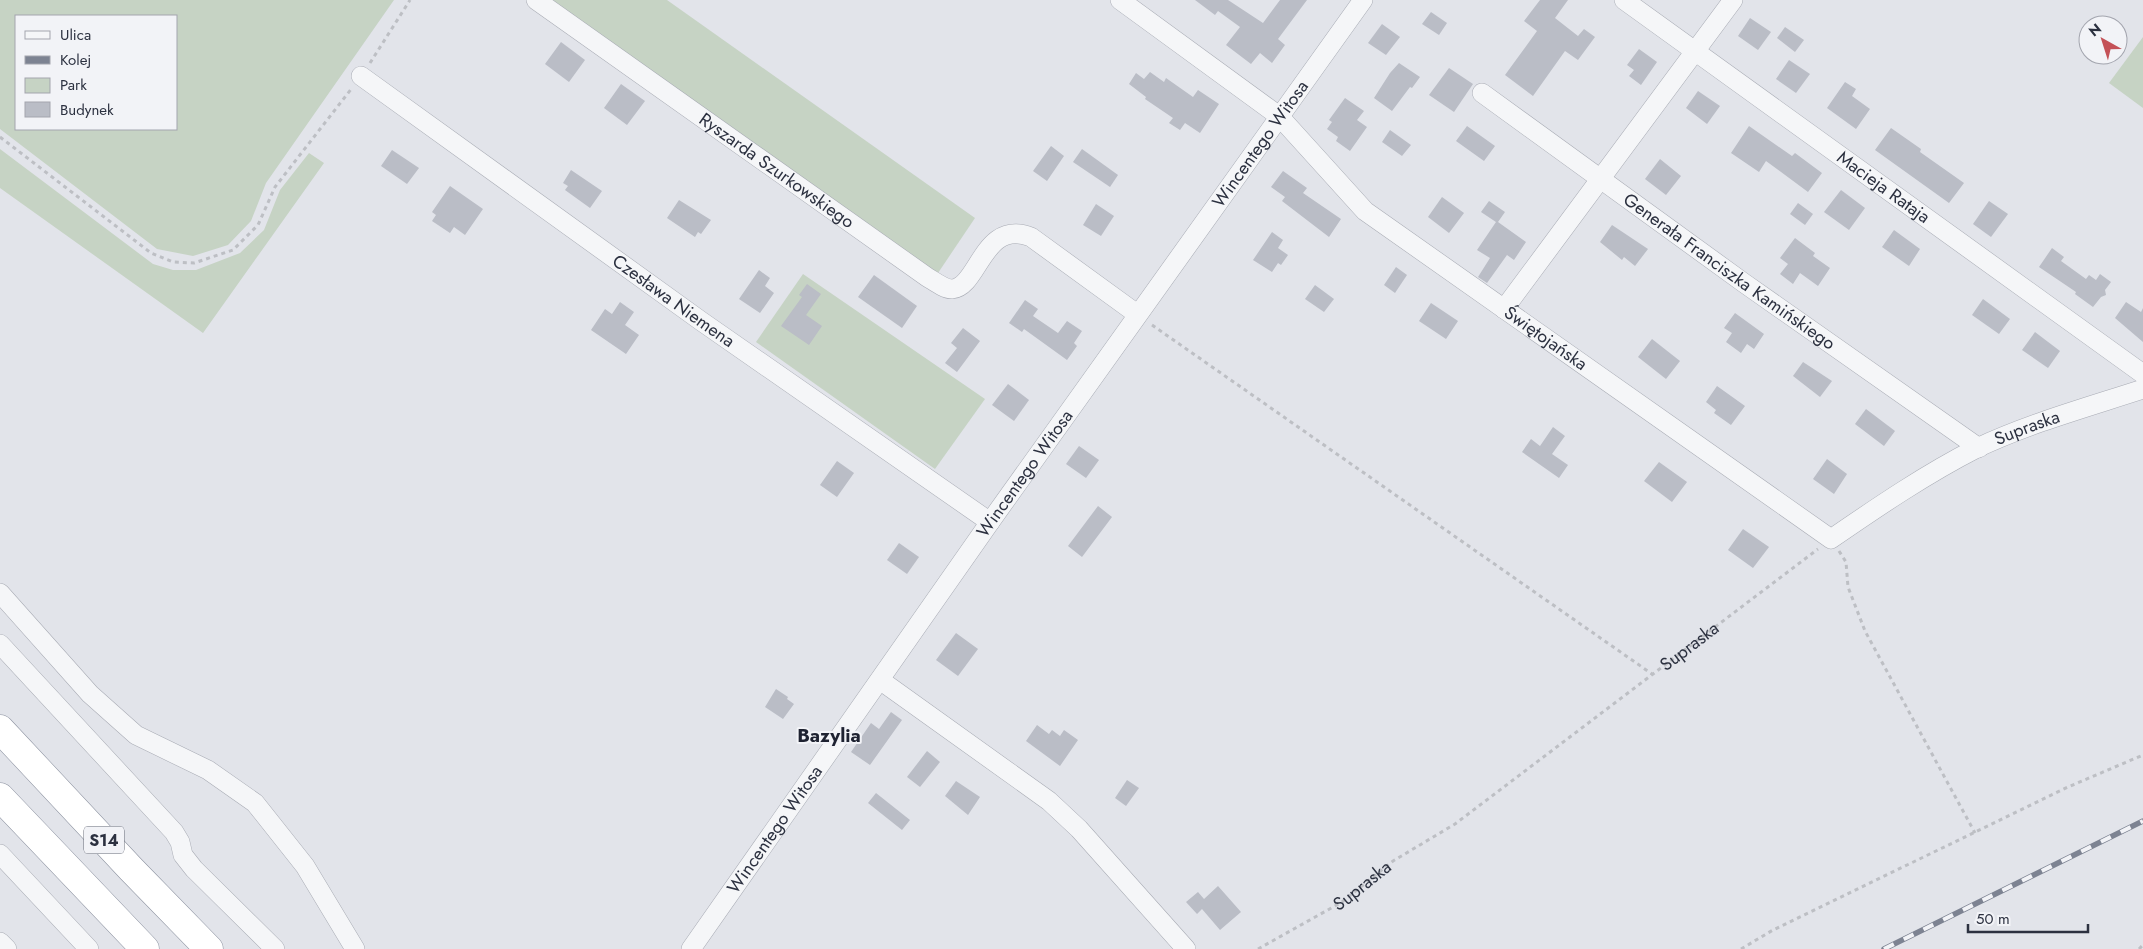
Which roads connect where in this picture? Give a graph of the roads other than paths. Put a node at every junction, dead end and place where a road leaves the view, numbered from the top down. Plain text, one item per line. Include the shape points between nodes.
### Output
1 (536, 0) edge
2 (1120, 0) edge
3 (1363, 0) edge
4 (1624, 0) edge
5 (1733, 0) edge
6 (1696, 51) junction
7 (361, 76) road end
8 (1482, 94) dead end
9 (1280, 116) junction
10 (1601, 179) junction
11 (1504, 309) junction
12 (1137, 314) junction
13 (2143, 374) edge
14 (2143, 389) edge
15 (1978, 448) junction
16 (990, 522) junction
17 (1832, 539) joint
18 (0, 593) edge
19 (0, 644) edge
20 (880, 680) junction
21 (0, 729) edge
22 (0, 796) edge
23 (0, 854) edge
24 (0, 942) edge
25 (7, 949) edge
26 (90, 949) edge
27 (144, 949) edge
28 (209, 949) edge
29 (275, 949) edge
30 (355, 949) edge
31 (691, 949) edge
32 (1186, 949) edge

1 - 12 street, Ryszarda Szurkowskiego via 942,286 952,289 962,285 1000,238 1022,234 1031,237
2 - 9 street, Świętojańska
3 - 9 street, Wincentego Witosa
4 - 6 street, Macieja Rataja
5 - 6 street
6 - 10 street
6 - 13 street, Macieja Rataja
7 - 16 street, Czesława Niemena via 700,322
8 - 10 street, Generała Franciszka Kamińskiego
9 - 11 street, Świętojańska via 1365,211
9 - 12 street, Wincentego Witosa
10 - 11 street
10 - 15 street, Generała Franciszka Kamińskiego
11 - 17 street, Świętojańska
12 - 16 street, Wincentego Witosa
14 - 15 street, Supraska via 2052,418
15 - 17 street, Supraska via 1894,495
16 - 20 street, Wincentego Witosa
18 - 30 street via 90,694 136,734 208,770 255,803 305,866
19 - 29 street via 174,832 183,855 194,869
20 - 31 street, Wincentego Witosa
20 - 32 street via 1049,801 1079,829
21 - 28 highway, S14
22 - 27 highway, S14
23 - 26 street
24 - 25 street

